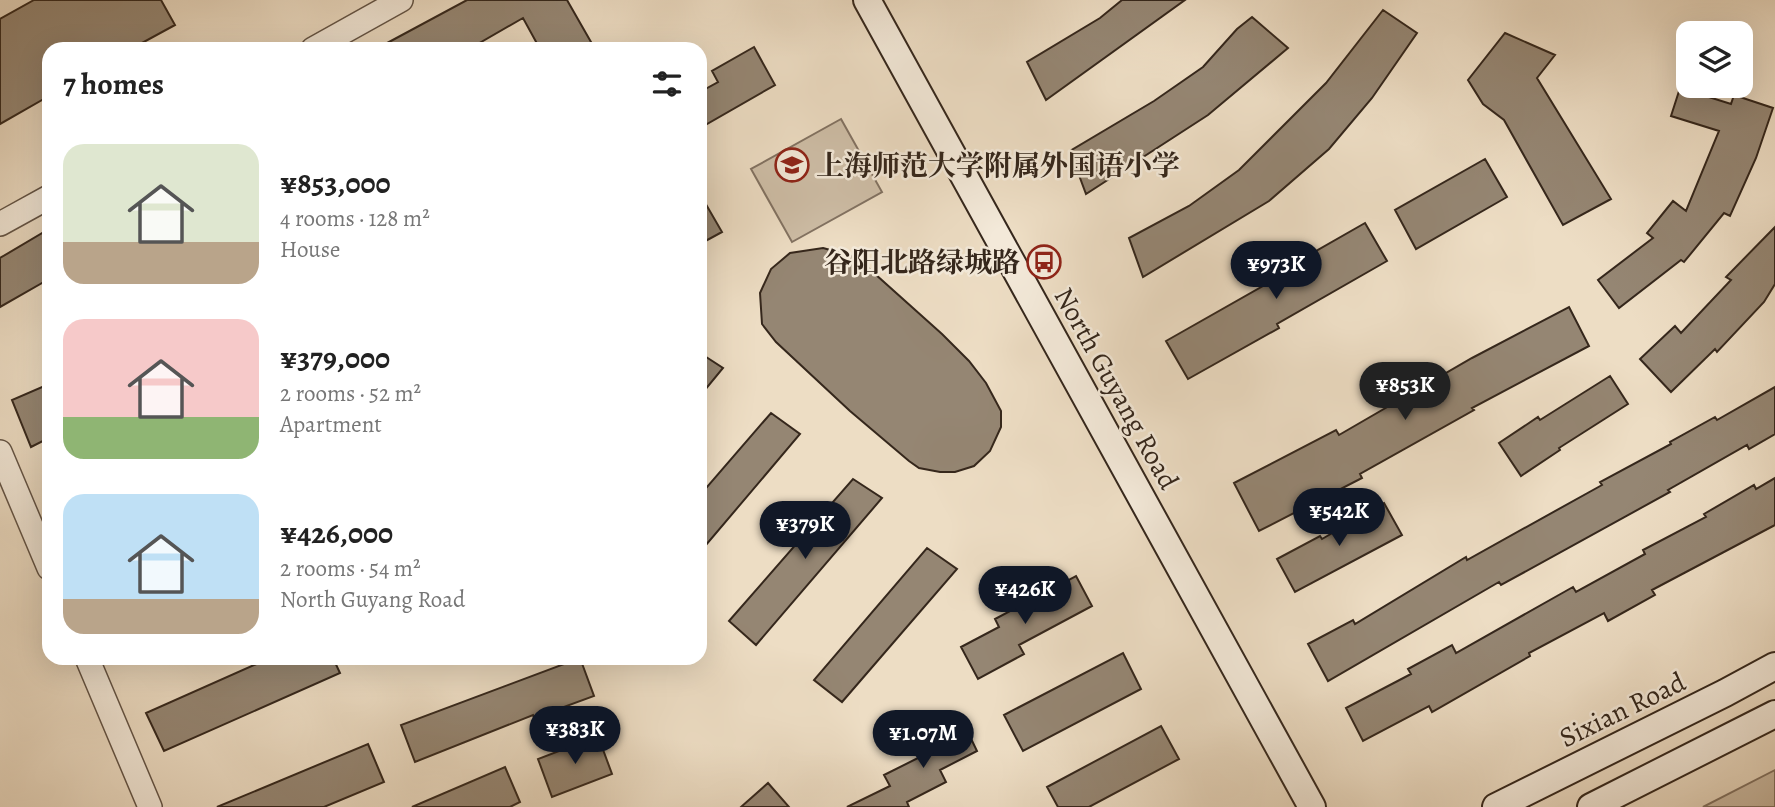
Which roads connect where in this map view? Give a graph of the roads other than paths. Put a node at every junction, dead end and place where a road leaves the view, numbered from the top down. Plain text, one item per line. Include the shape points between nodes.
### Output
1 (401, 0) edge
2 (867, 0) edge
3 (326, 42) edge
4 (42, 201) edge
5 (0, 224) edge
6 (0, 452) edge
7 (42, 551) edge
8 (90, 665) edge
9 (1775, 666) edge
10 (1775, 714) edge
11 (150, 807) edge
12 (1312, 807) edge
13 (1496, 807) edge
14 (1591, 807) edge

1 - 3 street
2 - 12 main road, North Guyang Road
4 - 5 street
6 - 7 street
8 - 11 street
9 - 13 main road, Sixian Road
10 - 14 main road

